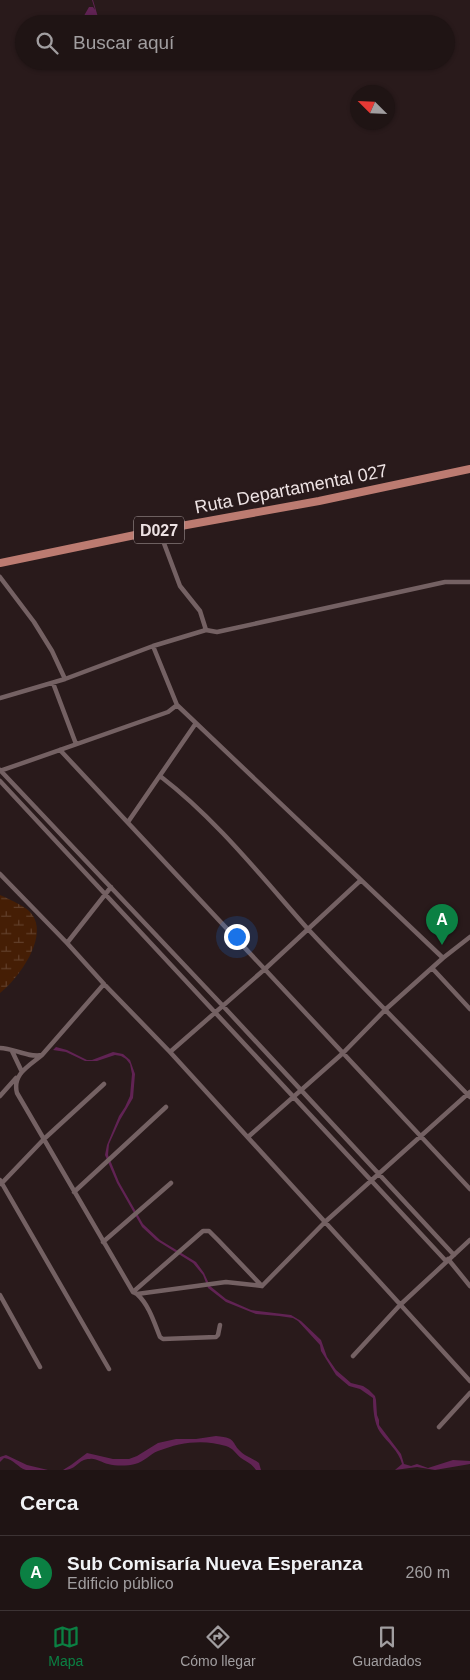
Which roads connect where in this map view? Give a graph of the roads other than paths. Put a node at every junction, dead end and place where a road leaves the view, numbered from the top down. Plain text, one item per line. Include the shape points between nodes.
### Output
1 (470, 469) edge
2 (160, 530) junction
3 (0, 563) edge
4 (0, 577) edge
5 (470, 582) edge
6 (206, 630) junction
7 (153, 646) junction
8 (65, 679) junction
9 (53, 683) junction
10 (0, 698) edge
11 (176, 706) junction
12 (196, 723) junction
13 (76, 744) junction
14 (60, 750) junction
15 (0, 770) edge
16 (160, 776) junction
17 (0, 781) edge
18 (128, 822) junction
19 (0, 874) edge
20 (361, 880) junction
21 (111, 887) junction
22 (105, 893) junction
23 (308, 929) junction
24 (470, 937) edge
25 (68, 943) junction
26 (443, 958) junction
27 (432, 968) junction
28 (265, 969) junction
29 (104, 984) junction
30 (223, 1006) junction
31 (386, 1009) junction
32 (470, 1009) edge
33 (215, 1013) junction
34 (0, 1048) edge
35 (12, 1051) junction
36 (170, 1052) junction
37 (343, 1053) junction
38 (42, 1055) junction
39 (22, 1072) junction
40 (16, 1078) junction
41 (104, 1084) dead end
42 (301, 1089) junction
43 (469, 1094) edge
44 (0, 1096) edge
45 (293, 1096) junction
46 (166, 1107) dead end
47 (421, 1136) junction
48 (248, 1137) junction
49 (44, 1139) junction
50 (379, 1173) junction
51 (371, 1180) junction
52 (1, 1183) edge
53 (171, 1183) dead end
54 (470, 1189) edge
55 (74, 1192) junction
56 (325, 1222) junction
57 (470, 1240) edge
58 (104, 1242) junction
59 (454, 1254) junction
60 (447, 1260) junction
61 (262, 1286) junction
62 (470, 1286) edge
63 (135, 1293) junction
64 (0, 1295) edge
65 (400, 1304) junction
66 (220, 1325) dead end
67 (353, 1356) dead end
68 (40, 1367) dead end
69 (109, 1368) dead end
70 (470, 1381) edge
71 (470, 1393) edge
72 (439, 1428) dead end

1 - 2 main road, Ruta Departamental 027 / D027
2 - 3 main road, Ruta Departamental 027 / D027
2 - 6 street via 180,586 200,611
4 - 8 street via 34,622
5 - 6 street via 445,582 217,632
6 - 7 street
7 - 8 street
7 - 11 street
8 - 9 street
9 - 10 street
9 - 13 street
11 - 12 street
11 - 13 street via 168,712
12 - 16 street
12 - 20 street
13 - 14 street
14 - 15 street
14 - 18 street
15 - 21 street
16 - 18 street
16 - 23 street via 186,796 227,837
17 - 22 street
18 - 28 street
19 - 25 street
20 - 23 street
20 - 26 street
21 - 22 street
21 - 30 street
22 - 25 street
22 - 33 street
23 - 28 street
23 - 31 street
24 - 26 street
25 - 29 street
26 - 27 street
27 - 31 street
27 - 32 street
28 - 30 street
28 - 37 street
29 - 36 street
29 - 38 street
30 - 33 street
30 - 42 street
31 - 37 street
31 - 43 street
33 - 36 street
33 - 45 street
34 - 35 street
35 - 38 street
35 - 39 street
36 - 48 street
37 - 42 street
37 - 47 street
38 - 39 street
39 - 40 street
40 - 44 street
40 - 49 street via 17,1093
41 - 49 street
42 - 45 street
42 - 50 street
43 - 47 street
45 - 48 street
45 - 51 street
46 - 55 street
47 - 50 street
47 - 54 street
48 - 56 street
49 - 52 street
49 - 55 street
50 - 51 street
50 - 59 street
51 - 56 street
51 - 60 street
52 - 69 street
53 - 58 street
55 - 58 street
56 - 61 street
56 - 65 street
57 - 59 street
58 - 63 street
59 - 60 street
60 - 62 street
60 - 65 street
61 - 63 street via 226,1282
61 - 63 street via 209,1231 203,1230
63 - 66 street via 142,1299 163,1339 216,1337
64 - 68 street
65 - 67 street
65 - 70 street
71 - 72 street

